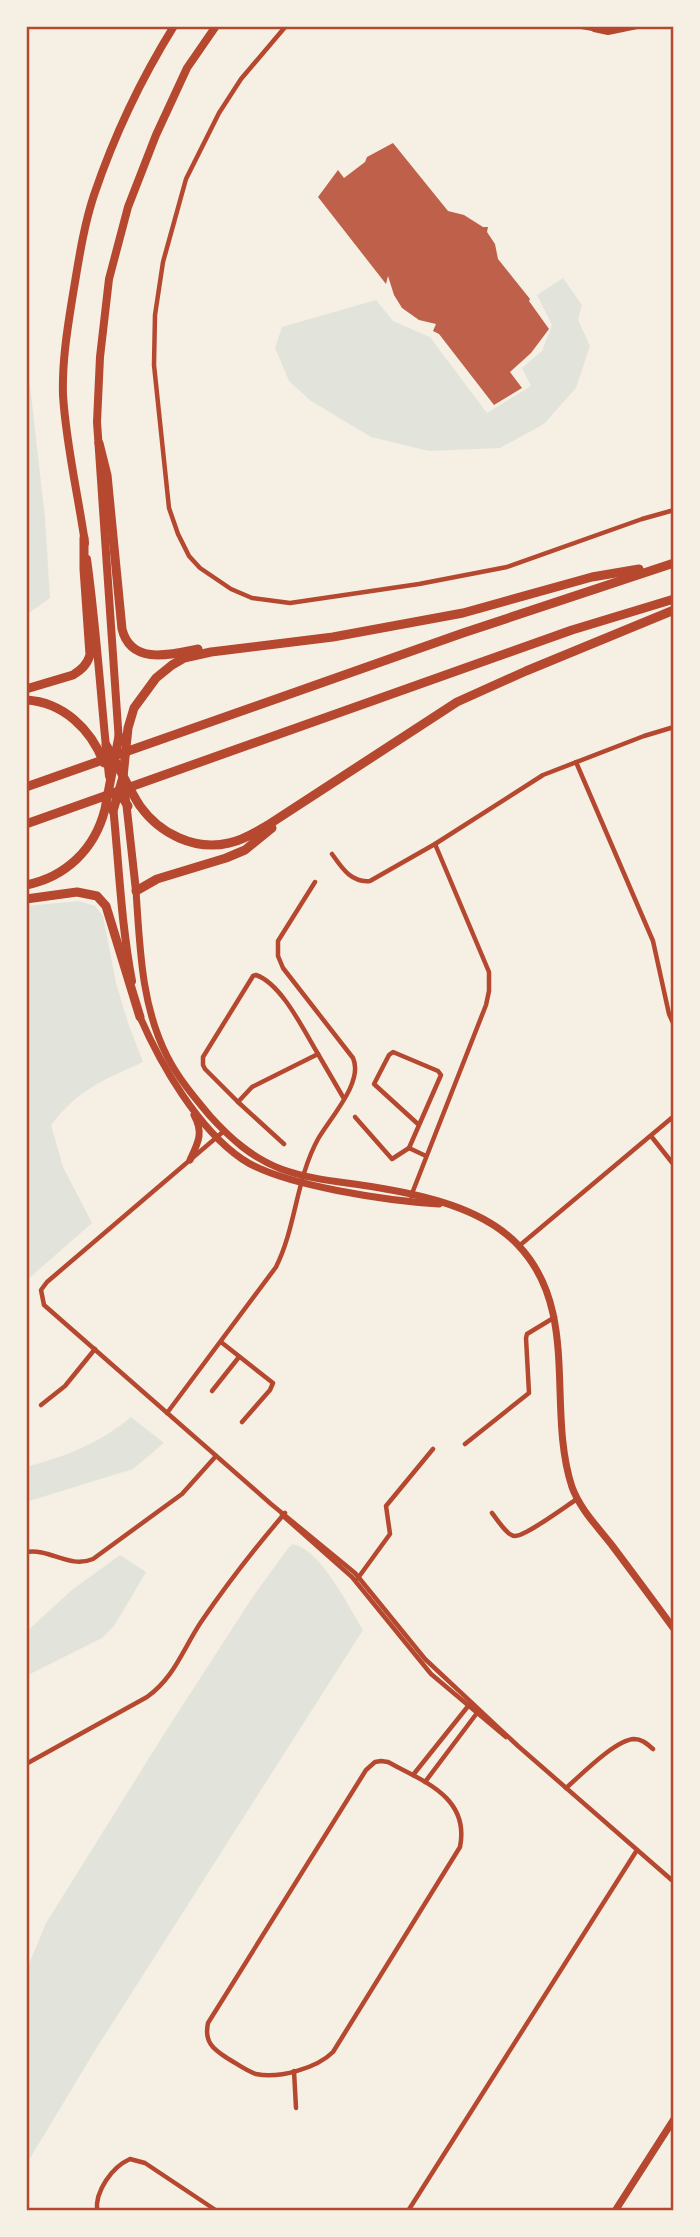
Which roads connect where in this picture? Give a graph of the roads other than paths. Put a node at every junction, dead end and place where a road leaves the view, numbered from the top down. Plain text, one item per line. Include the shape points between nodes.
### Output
1 (174, 26) edge
2 (216, 26) edge
3 (286, 26) edge
4 (577, 26) edge
5 (637, 27) edge
6 (596, 28) edge
7 (99, 443) junction
8 (674, 510) edge
9 (84, 538) junction
10 (674, 563) edge
11 (663, 566) junction
12 (674, 599) edge
13 (674, 610) edge
14 (279, 644) junction
15 (26, 689) edge
16 (26, 700) edge
17 (674, 727) edge
18 (118, 736) junction
19 (102, 747) junction
20 (114, 760) junction
21 (575, 761) junction
22 (350, 771) junction
23 (110, 777) junction
24 (123, 777) junction
25 (26, 787) edge
26 (119, 792) junction
27 (128, 806) junction
28 (113, 811) junction
29 (26, 824) edge
30 (435, 844) junction
31 (332, 854) dead end
32 (315, 882) dead end
33 (26, 885) edge
34 (136, 891) junction
35 (26, 899) edge
36 (140, 1017) junction
37 (674, 1025) edge
38 (318, 1054) junction
39 (172, 1079) junction
40 (344, 1098) junction
41 (238, 1102) junction
42 (674, 1116) edge
43 (355, 1117) dead end
44 (419, 1125) junction
45 (224, 1131) junction
46 (652, 1136) junction
47 (217, 1137) junction
48 (284, 1144) dead end
49 (409, 1148) junction
50 (426, 1156) junction
51 (190, 1160) junction
52 (674, 1165) edge
53 (303, 1179) junction
54 (410, 1197) junction
55 (519, 1246) junction
56 (555, 1317) junction
57 (222, 1342) junction
58 (94, 1349) junction
59 (239, 1357) junction
60 (212, 1391) dead end
61 (41, 1405) dead end
62 (167, 1413) junction
63 (242, 1422) dead end
64 (466, 1444) dead end
65 (433, 1449) dead end
66 (216, 1456) junction
67 (577, 1499) junction
68 (492, 1513) dead end
69 (284, 1515) junction
70 (26, 1552) edge
71 (357, 1579) junction
72 (674, 1629) edge
73 (470, 1704) junction
74 (478, 1712) junction
75 (653, 1749) dead end
76 (26, 1764) edge
77 (413, 1775) junction
78 (425, 1782) junction
79 (566, 1788) junction
80 (637, 1850) junction
81 (674, 1882) edge
82 (294, 2071) junction
83 (296, 2108) dead end
84 (674, 2119) edge
85 (97, 2211) edge
86 (217, 2211) edge
87 (408, 2211) edge
88 (615, 2211) edge

1 - 9 main road via 127,111 94,197 77,269 63,359 63,393
2 - 7 main road via 187,68 128,207 108,279 100,357
3 - 8 street via 219,113 187,179 163,262 153,359 169,508 189,556 232,589 260,600 290,603 507,567
4 - 6 street
5 - 6 street via 608,32
7 - 14 highway via 107,475 122,629 128,645 148,654
7 - 18 main road
9 - 15 highway via 88,661 72,675
9 - 19 main road via 94,607
10 - 11 highway
11 - 14 highway via 592,577 463,612
11 - 25 highway
12 - 29 highway via 572,629
13 - 22 highway via 485,688
14 - 24 highway via 184,658 156,678 138,700 128,728
16 - 19 highway via 71,715
17 - 21 street
18 - 20 highway
18 - 24 main road
19 - 20 highway
19 - 23 highway
20 - 23 highway
20 - 24 highway
21 - 30 street via 543,775
21 - 37 street via 653,941
22 - 24 highway via 244,839 200,844 182,839 152,820
22 - 34 highway via 244,850 165,876
23 - 26 highway
23 - 28 main road
23 - 33 highway via 105,809 91,844 50,878
24 - 26 highway
24 - 27 main road
26 - 27 highway
26 - 28 highway
27 - 34 main road
28 - 36 main road via 126,949
30 - 31 street via 364,882 352,878
30 - 50 street via 490,983 483,1013
32 - 40 street via 278,941 278,956 355,1063 356,1077
34 - 45 main road via 144,982 159,1038 181,1079
35 - 36 highway via 85,892 102,899
36 - 39 main road
38 - 40 street
38 - 41 street via 252,1087
38 - 41 street via 286,1002 264,978 253,976 203,1065
39 - 47 main road
39 - 51 main road via 201,1131
40 - 53 street via 316,1143
41 - 48 street
42 - 46 street
43 - 49 street via 392,1159
44 - 44 street via 441,1075 393,1052 374,1084
44 - 49 street
45 - 47 street
45 - 53 main road via 241,1147
46 - 52 street
46 - 55 street
47 - 51 street
47 - 53 main road via 247,1162
49 - 50 street
50 - 54 street
51 - 58 street via 41,1290 47,1309
53 - 54 main road
53 - 57 street via 285,1250
54 - 55 main road via 428,1197 481,1217
55 - 56 main road via 545,1286
56 - 64 street via 527,1334 529,1393
56 - 67 main road via 563,1450
57 - 59 street
57 - 62 street
58 - 61 street via 65,1386
58 - 62 street
59 - 60 street
59 - 63 street via 273,1383
62 - 66 street
65 - 71 street via 386,1506 390,1534
66 - 69 street
66 - 70 street via 182,1494 93,1559 80,1563 40,1551
67 - 68 street via 514,1536
67 - 72 main road
69 - 71 street
69 - 76 street via 226,1586 162,1685
71 - 73 street via 417,1654
73 - 74 street
73 - 77 street
74 - 78 street
74 - 79 street
75 - 79 street via 642,1740 631,1739
77 - 78 street
77 - 82 street via 388,1762 375,1762 366,1770 208,2023 206,2036 211,2046 252,2073
78 - 82 street via 455,1808 461,1840 457,1853 333,2052 317,2065
79 - 80 street
80 - 81 street
80 - 87 street
82 - 83 street
84 - 88 main road
85 - 86 street via 106,2181 130,2159 145,2163

